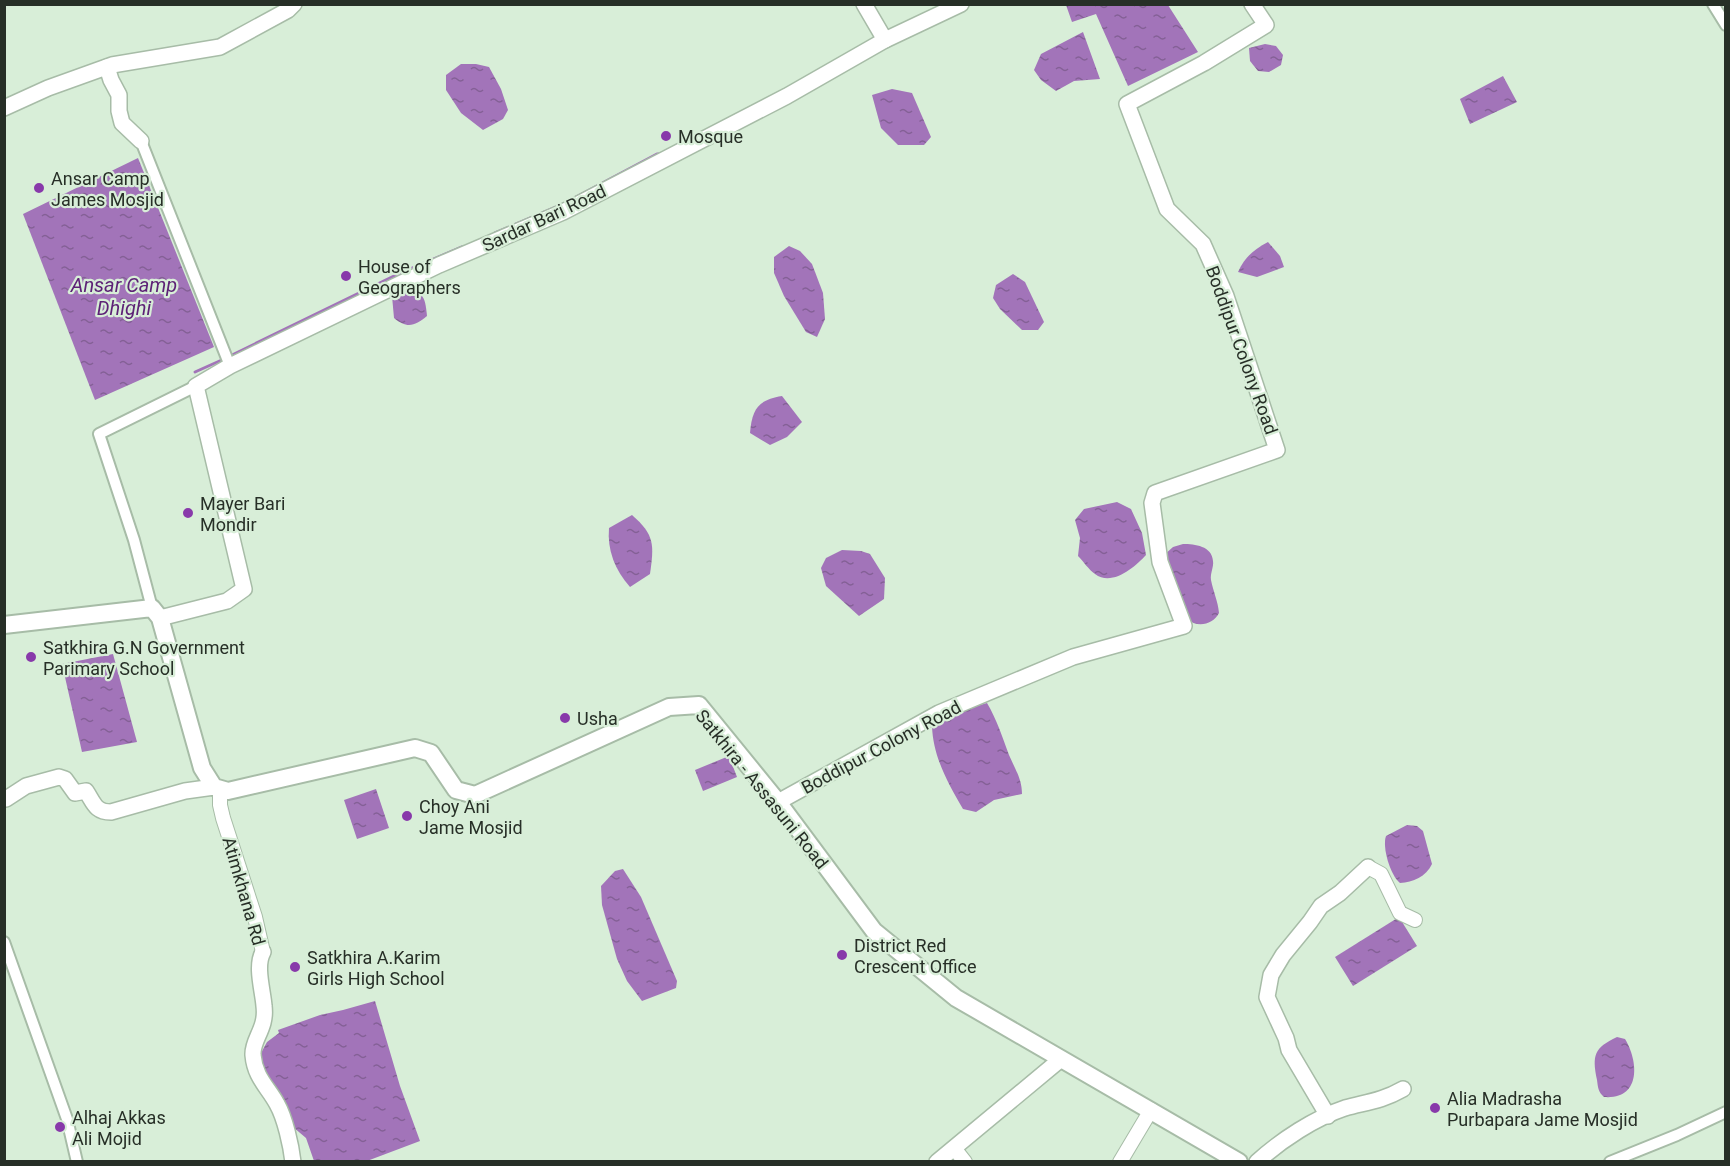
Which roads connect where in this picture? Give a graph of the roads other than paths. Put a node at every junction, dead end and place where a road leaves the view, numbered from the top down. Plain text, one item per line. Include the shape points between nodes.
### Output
1 (294, 4) edge
2 (864, 4) edge
3 (961, 4) edge
4 (1252, 4) edge
5 (1713, 4) edge
6 (1725, 25) edge
7 (885, 40) junction
8 (107, 67) junction
9 (4, 108) edge
10 (141, 141) joint
11 (231, 366) junction
12 (196, 386) junction
13 (156, 613) junction
14 (4, 625) edge
15 (217, 788) junction
16 (5, 799) edge
17 (778, 802) junction
18 (1368, 867) joint
19 (1415, 920) dead end
20 (4, 942) edge
21 (262, 952) joint
22 (1061, 1059) junction
23 (1403, 1089) dead end
24 (1151, 1110) junction
25 (1725, 1112) edge
26 (1328, 1116) junction
27 (954, 1148) junction
28 (76, 1161) edge
29 (293, 1161) edge
30 (937, 1161) edge
31 (965, 1161) edge
32 (1120, 1161) edge
33 (1239, 1161) edge
34 (1257, 1161) edge
35 (1610, 1161) edge

1 - 8 main road via 220,47
2 - 7 main road
3 - 7 main road, Sardar Bari Road
4 - 17 main road, Boddipur Colony Road via 1266,25 1127,105 1167,210 1203,244 1226,296 1277,450 1155,493 1152,503 1160,562 1184,626 1073,657 939,713
5 - 6 street
7 - 11 main road, Sardar Bari Road via 787,96 563,212 439,265
8 - 9 main road
8 - 10 main road via 119,95 123,123
10 - 11 street
11 - 12 main road, Sardar Bari Road
12 - 13 street via 99,434
12 - 13 main road via 244,589 227,602
13 - 14 main road
13 - 15 main road via 202,768
15 - 16 main road via 185,791 103,812 92,804 86,791 75,793 59,777 26,786
15 - 17 main road, Satkhira - Assasuni Road via 228,791 415,748 431,753 456,790 475,795 669,707 699,705
15 - 21 street, Atimkhana Rd
17 - 22 main road, Satkhira - Assasuni Road via 874,931 956,998
18 - 19 street via 1381,874 1400,913
18 - 26 main road via 1321,906 1271,975 1267,997 1289,1050
20 - 28 street via 67,1119
21 - 29 main road, Atimkhana Rd via 260,980 266,1017 253,1053 260,1078 284,1119
22 - 24 main road, Satkhira - Assasuni Road
22 - 27 main road
23 - 26 main road via 1387,1098
24 - 32 street
24 - 33 main road, Satkhira - Assasuni Road
25 - 35 street
26 - 34 main road
27 - 30 main road
27 - 31 street

